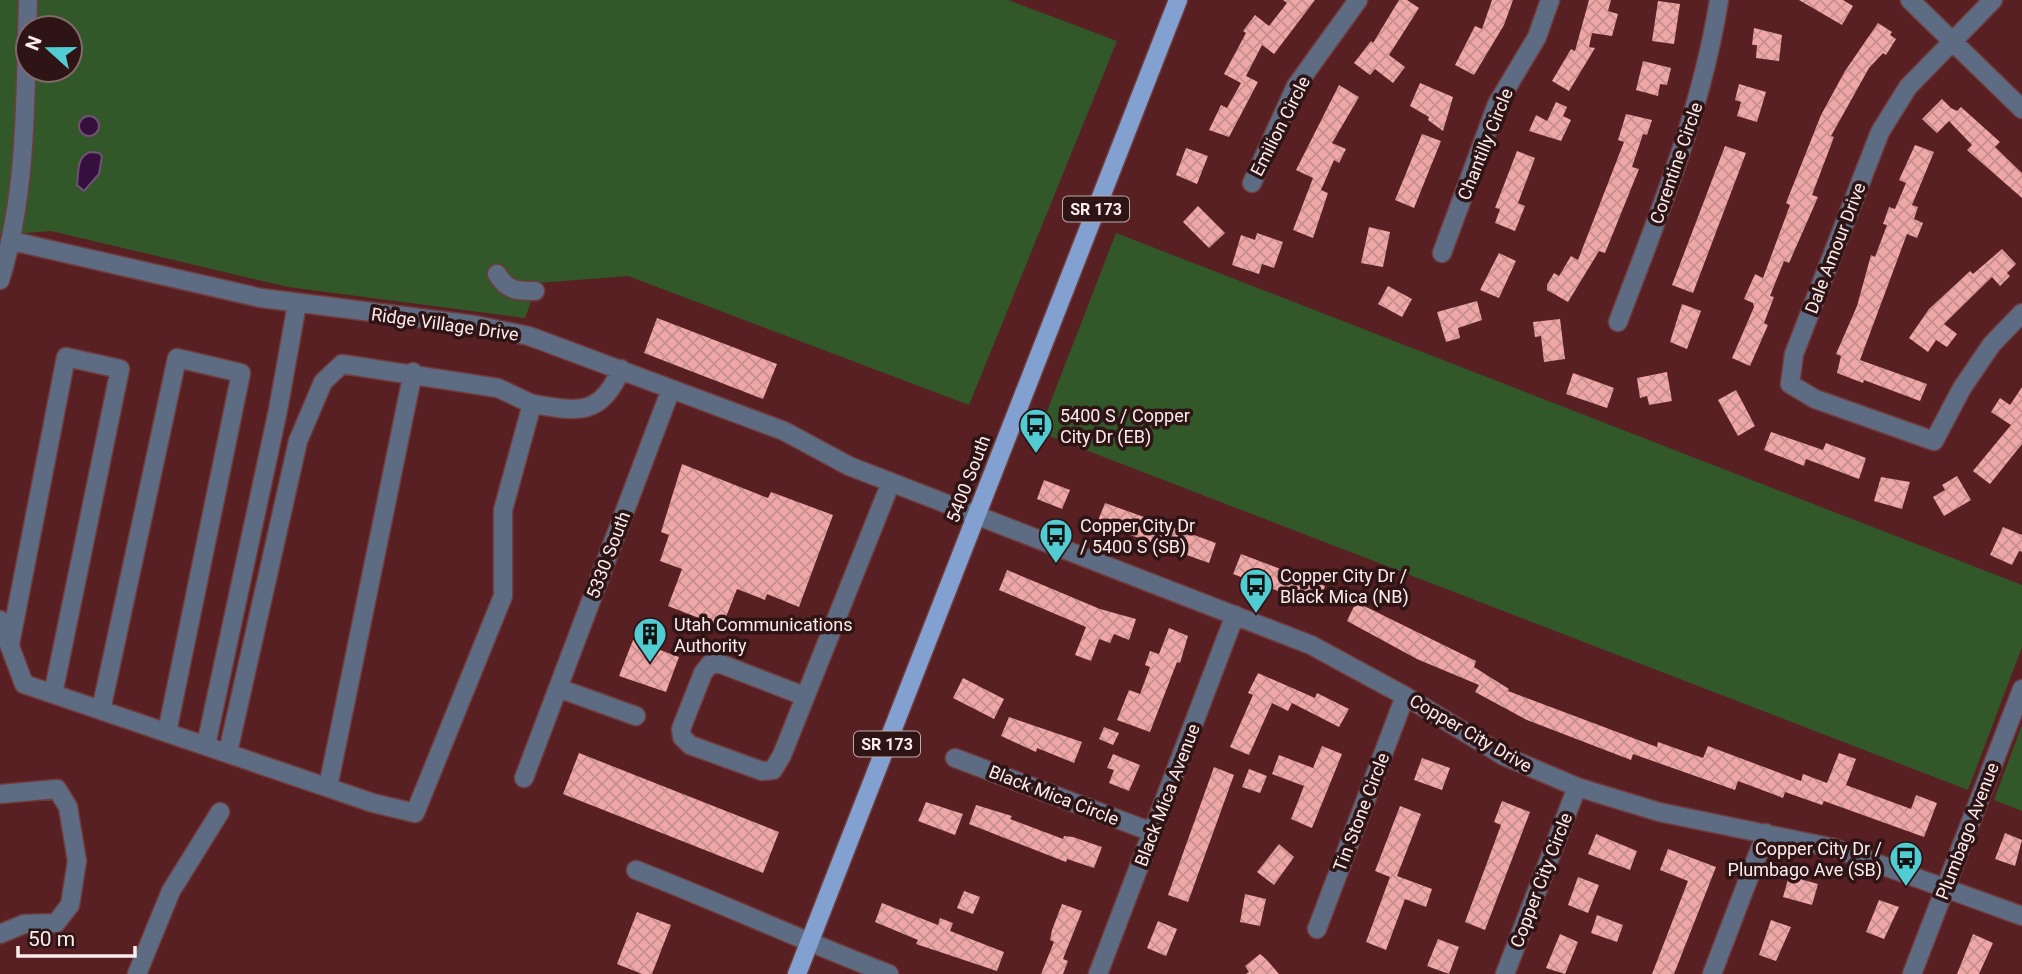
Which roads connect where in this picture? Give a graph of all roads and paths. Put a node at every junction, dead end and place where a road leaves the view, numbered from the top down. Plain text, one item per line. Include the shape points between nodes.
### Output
1 (28, 0) edge
2 (1178, 0) edge
3 (1358, 0) edge
4 (1550, 0) edge
5 (1719, 0) edge
6 (1910, 0) edge
7 (1993, 0) edge
8 (1953, 42) junction
9 (2022, 109) edge
10 (1251, 183) dead end
11 (12, 241) junction
12 (1442, 253) dead end
13 (498, 274) dead end
14 (0, 280) edge
15 (535, 291) dead end
16 (297, 304) junction
17 (2022, 313) edge
18 (1618, 322) dead end
19 (621, 369) junction
20 (413, 372) junction
21 (671, 388) junction
22 (532, 404) junction
23 (891, 482) junction
24 (977, 514) junction
25 (1235, 615) junction
26 (0, 620) edge
27 (10, 645) junction
28 (558, 688) junction
29 (2022, 689) edge
30 (53, 694) junction
31 (1405, 695) junction
32 (804, 696) junction
33 (101, 710) junction
34 (636, 716) dead end
35 (167, 732) junction
36 (206, 745) junction
37 (228, 752) junction
38 (955, 758) dead end
39 (523, 778) dead end
40 (328, 787) junction
41 (1577, 787) junction
42 (0, 794) edge
43 (220, 811) dead end
44 (1152, 832) junction
45 (1766, 833) junction
46 (636, 870) dead end
47 (1945, 887) junction
48 (2022, 916) edge
49 (1317, 929) dead end
50 (0, 934) edge
51 (809, 943) junction
52 (137, 974) edge
53 (797, 974) edge
54 (888, 974) edge
55 (1098, 974) edge
56 (1505, 974) edge
57 (1712, 974) edge
58 (1912, 974) edge

1 - 11 street via 19,205
2 - 24 main road, 5400 South / SR 173
3 - 10 street, Emilion Circle via 1296,86
4 - 12 street, Chantilly Circle via 1537,37 1497,104
5 - 18 street, Corentine Circle via 1694,116
6 - 8 street
7 - 8 street, Dale Amour Drive
8 - 9 street
8 - 17 street, Dale Amour Drive via 1908,87 1880,132 1794,354 1790,384 1815,399 1934,441 1992,344
11 - 14 street
11 - 16 street, Ridge Village Drive
13 - 15 street via 504,285 515,291
16 - 19 street, Ridge Village Drive via 500,329
16 - 36 street
19 - 21 street, Ridge Village Drive
19 - 22 street via 612,391 592,408 570,411
20 - 22 street via 498,387
20 - 37 street via 342,364 323,382 298,441
20 - 40 street
21 - 23 street, Ridge Village Drive via 784,431
21 - 28 street, 5330 South
22 - 40 street via 503,510 503,596 415,813
23 - 24 street, Ridge Village Drive
23 - 32 street
24 - 25 street, Copper City Drive
24 - 51 main road, 5400 South / SR 173
25 - 31 street, Copper City Drive via 1311,645
25 - 44 street, Black Mica Avenue
26 - 27 street
27 - 30 street via 24,684
27 - 30 street via 66,357 120,369
28 - 34 street
28 - 39 street, 5330 South
29 - 47 street, Plumbago Avenue
30 - 33 street
31 - 41 street, Copper City Drive via 1504,756
31 - 49 street, Tin Stone Circle
32 - 32 street via 773,770 762,771 690,745 682,737 681,729 710,664 721,664
33 - 35 street
33 - 35 street via 177,358 241,373
35 - 36 street
36 - 37 street
37 - 40 street
38 - 44 street, Black Mica Circle
41 - 45 street, Copper City Drive via 1659,812
41 - 56 street, Copper City Circle
42 - 50 street via 57,789 68,807 77,861 76,884 64,917 57,923 24,924
43 - 52 street via 171,891
44 - 55 street, Black Mica Avenue
45 - 47 street, Copper City Drive via 1835,848
45 - 57 street
46 - 51 street
47 - 48 street, Copper City Drive
47 - 58 street, Plumbago Avenue
51 - 53 main road, 5400 South / SR 173
51 - 54 street

